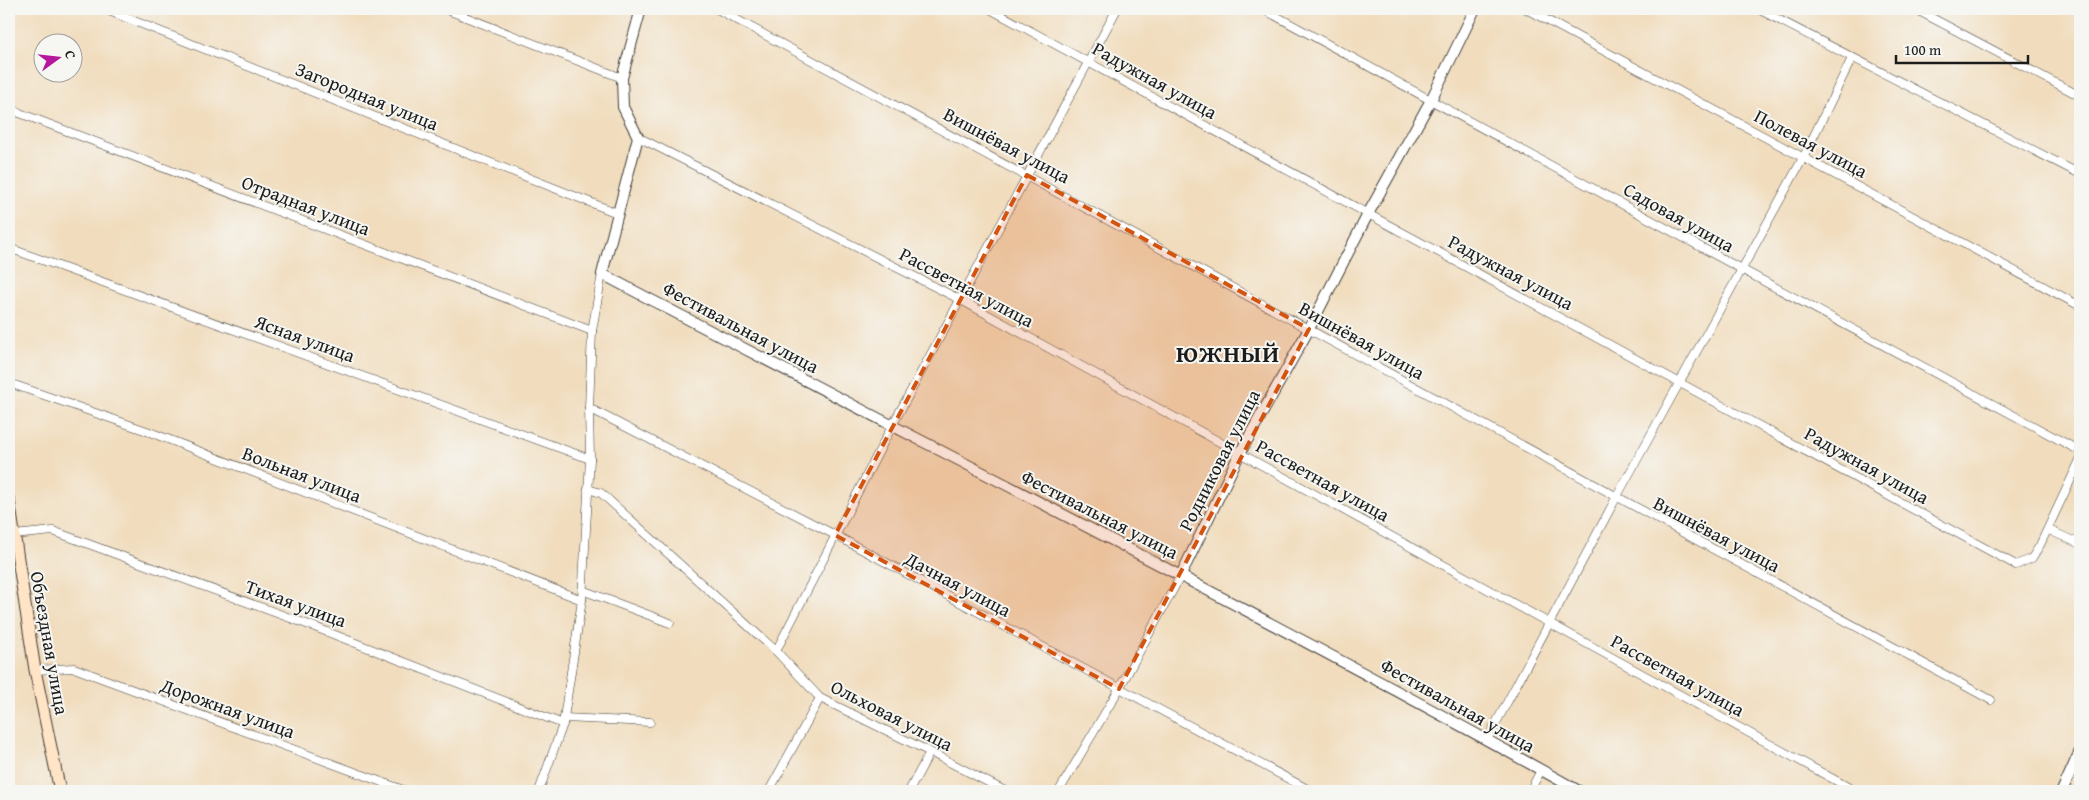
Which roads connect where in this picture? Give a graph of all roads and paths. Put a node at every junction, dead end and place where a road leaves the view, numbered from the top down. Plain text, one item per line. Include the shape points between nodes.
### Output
1 (104, 9) edge
2 (445, 9) edge
3 (641, 9) edge
4 (717, 9) edge
5 (990, 9) edge
6 (1117, 9) edge
7 (1263, 9) edge
8 (1474, 9) edge
9 (1526, 9) edge
10 (1758, 9) edge
11 (1915, 9) edge
12 (1852, 58) junction
13 (1088, 62) junction
14 (622, 78) junction
15 (2080, 96) edge
16 (1432, 100) junction
17 (9, 109) edge
18 (638, 137) junction
19 (1803, 158) junction
20 (2080, 174) edge
21 (1028, 175) junction
22 (618, 214) junction
23 (1368, 214) junction
24 (9, 248) edge
25 (1743, 270) junction
26 (602, 274) junction
27 (961, 300) junction
28 (2080, 306) edge
29 (1309, 328) junction
30 (592, 331) junction
31 (1680, 382) junction
32 (9, 383) edge
33 (589, 408) junction
34 (892, 426) junction
35 (2080, 451) edge
36 (1240, 453) junction
37 (590, 459) junction
38 (2080, 460) edge
39 (588, 489) junction
40 (1616, 498) junction
41 (9, 500) edge
42 (2049, 530) junction
43 (14, 535) junction
44 (835, 535) junction
45 (2080, 544) edge
46 (1181, 575) junction
47 (582, 590) junction
48 (582, 600) junction
49 (670, 623) dead end
50 (1549, 623) junction
51 (776, 651) junction
52 (36, 670) junction
53 (1119, 689) junction
54 (820, 698) junction
55 (1991, 700) dead end
56 (563, 721) junction
57 (650, 722) dead end
58 (1487, 740) junction
59 (2080, 751) edge
60 (930, 752) junction
61 (1540, 770) junction
62 (60, 791) edge
63 (406, 791) edge
64 (539, 791) edge
65 (770, 791) edge
66 (909, 791) edge
67 (1005, 791) edge
68 (1059, 791) edge
69 (1311, 791) edge
70 (1530, 791) edge
71 (1578, 791) edge
72 (1854, 791) edge
73 (2062, 791) edge

1 - 22 street, Загородная улица
2 - 14 street
3 - 14 street
4 - 21 street, Вишнёвая улица
5 - 13 street, Радужная улица
6 - 13 street
7 - 16 street, Садовая улица
8 - 16 street, Родниковая улица
9 - 19 street, Полевая улица
10 - 12 street
11 - 15 street
12 - 19 street
12 - 20 street
13 - 21 street
13 - 23 street, Радужная улица
14 - 18 street via 623,107
16 - 23 street, Родниковая улица
16 - 25 street, Садовая улица
17 - 30 street, Отрадная улица
18 - 22 street
18 - 27 street, Рассветная улица
19 - 25 street
19 - 28 street, Полевая улица
21 - 27 street
21 - 29 street, Вишнёвая улица
22 - 26 street
23 - 29 street, Родниковая улица
23 - 31 street, Радужная улица
24 - 37 street, Ясная улица
25 - 31 street
25 - 35 street, Садовая улица
26 - 30 street
26 - 34 street, Фестивальная улица
27 - 34 street
27 - 36 street, Рассветная улица
29 - 36 street, Родниковая улица
29 - 40 street, Вишнёвая улица
30 - 33 street
31 - 40 street
31 - 42 street, Радужная улица via 2016,565 2032,558
32 - 48 street, Вольная улица via 156,434
33 - 37 street
33 - 44 street, Дачная улица
34 - 44 street
34 - 46 street, Фестивальная улица
36 - 46 street, Родниковая улица
36 - 50 street, Рассветная улица
37 - 39 street
38 - 42 street
39 - 47 street
39 - 51 street, Ольховая улица via 601,493
40 - 50 street
40 - 55 street, Вишнёвая улица
41 - 43 main road, Объездная улица
42 - 45 street
43 - 52 main road, Объездная улица
43 - 56 street, Тихая улица via 53,531
44 - 51 street
44 - 53 street, Дачная улица
46 - 53 street, Родниковая улица
46 - 58 street, Фестивальная улица
47 - 48 street
47 - 49 street
48 - 56 street
50 - 58 street
50 - 72 street, Рассветная улица
51 - 54 street, Ольховая улица
52 - 62 main road, Объездная улица
52 - 63 street, Дорожная улица via 74,668
53 - 68 street, Родниковая улица
53 - 69 street, Дачная улица
54 - 60 street, Ольховая улица
54 - 65 street
56 - 57 street, Тихая улица
56 - 64 street
58 - 61 street, Фестивальная улица
59 - 73 street
60 - 66 street
60 - 67 street, Ольховая улица
61 - 70 street
61 - 71 street, Фестивальная улица

